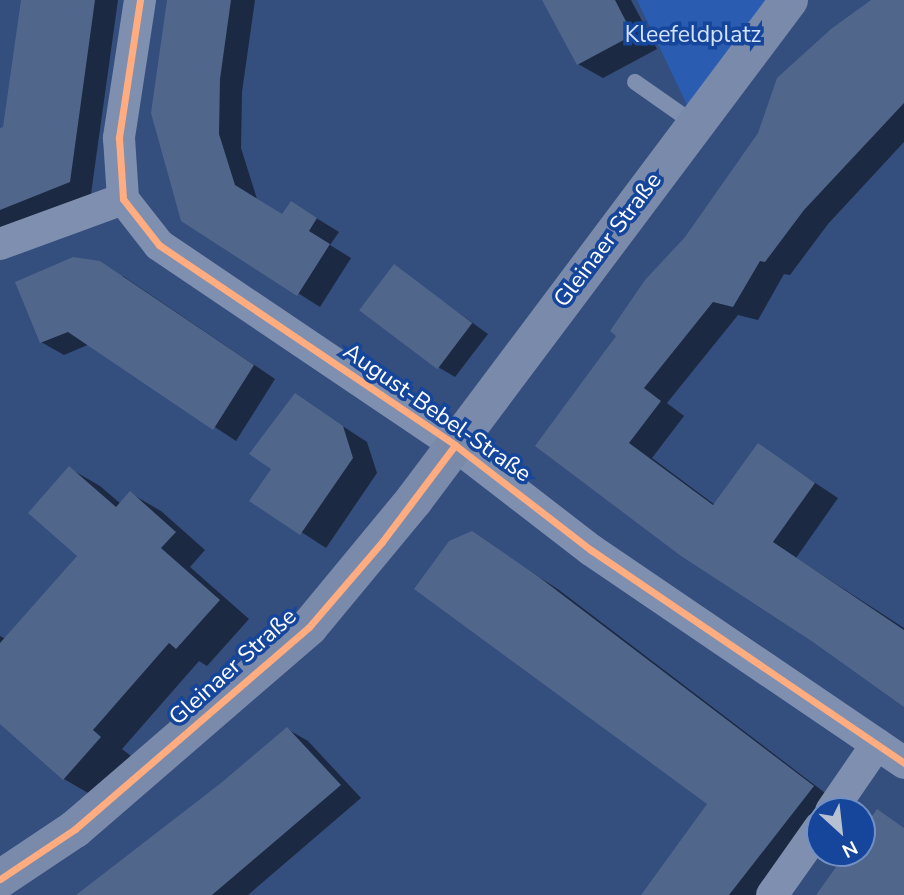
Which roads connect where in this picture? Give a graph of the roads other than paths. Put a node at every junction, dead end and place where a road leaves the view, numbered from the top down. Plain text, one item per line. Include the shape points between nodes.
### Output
1 (140, 0) edge
2 (789, 0) edge
3 (635, 82) dead end
4 (695, 124) junction
5 (123, 199) junction
6 (0, 244) edge
7 (455, 445) junction
8 (877, 744) junction
9 (904, 763) edge
10 (841, 797) edge
11 (806, 847) edge
12 (0, 879) edge
13 (772, 895) edge

1 - 5 street via 119,138
2 - 4 street, Gleinaer Straße
3 - 4 lane
4 - 7 street, Gleinaer Straße
5 - 6 street
5 - 7 street, August-Bebel-Straße via 159,245
7 - 8 street, August-Bebel-Straße via 591,550
7 - 12 street, Gleinaer Straße via 382,542 309,627 75,829
8 - 9 street, August-Bebel-Straße
8 - 10 street
11 - 13 street

